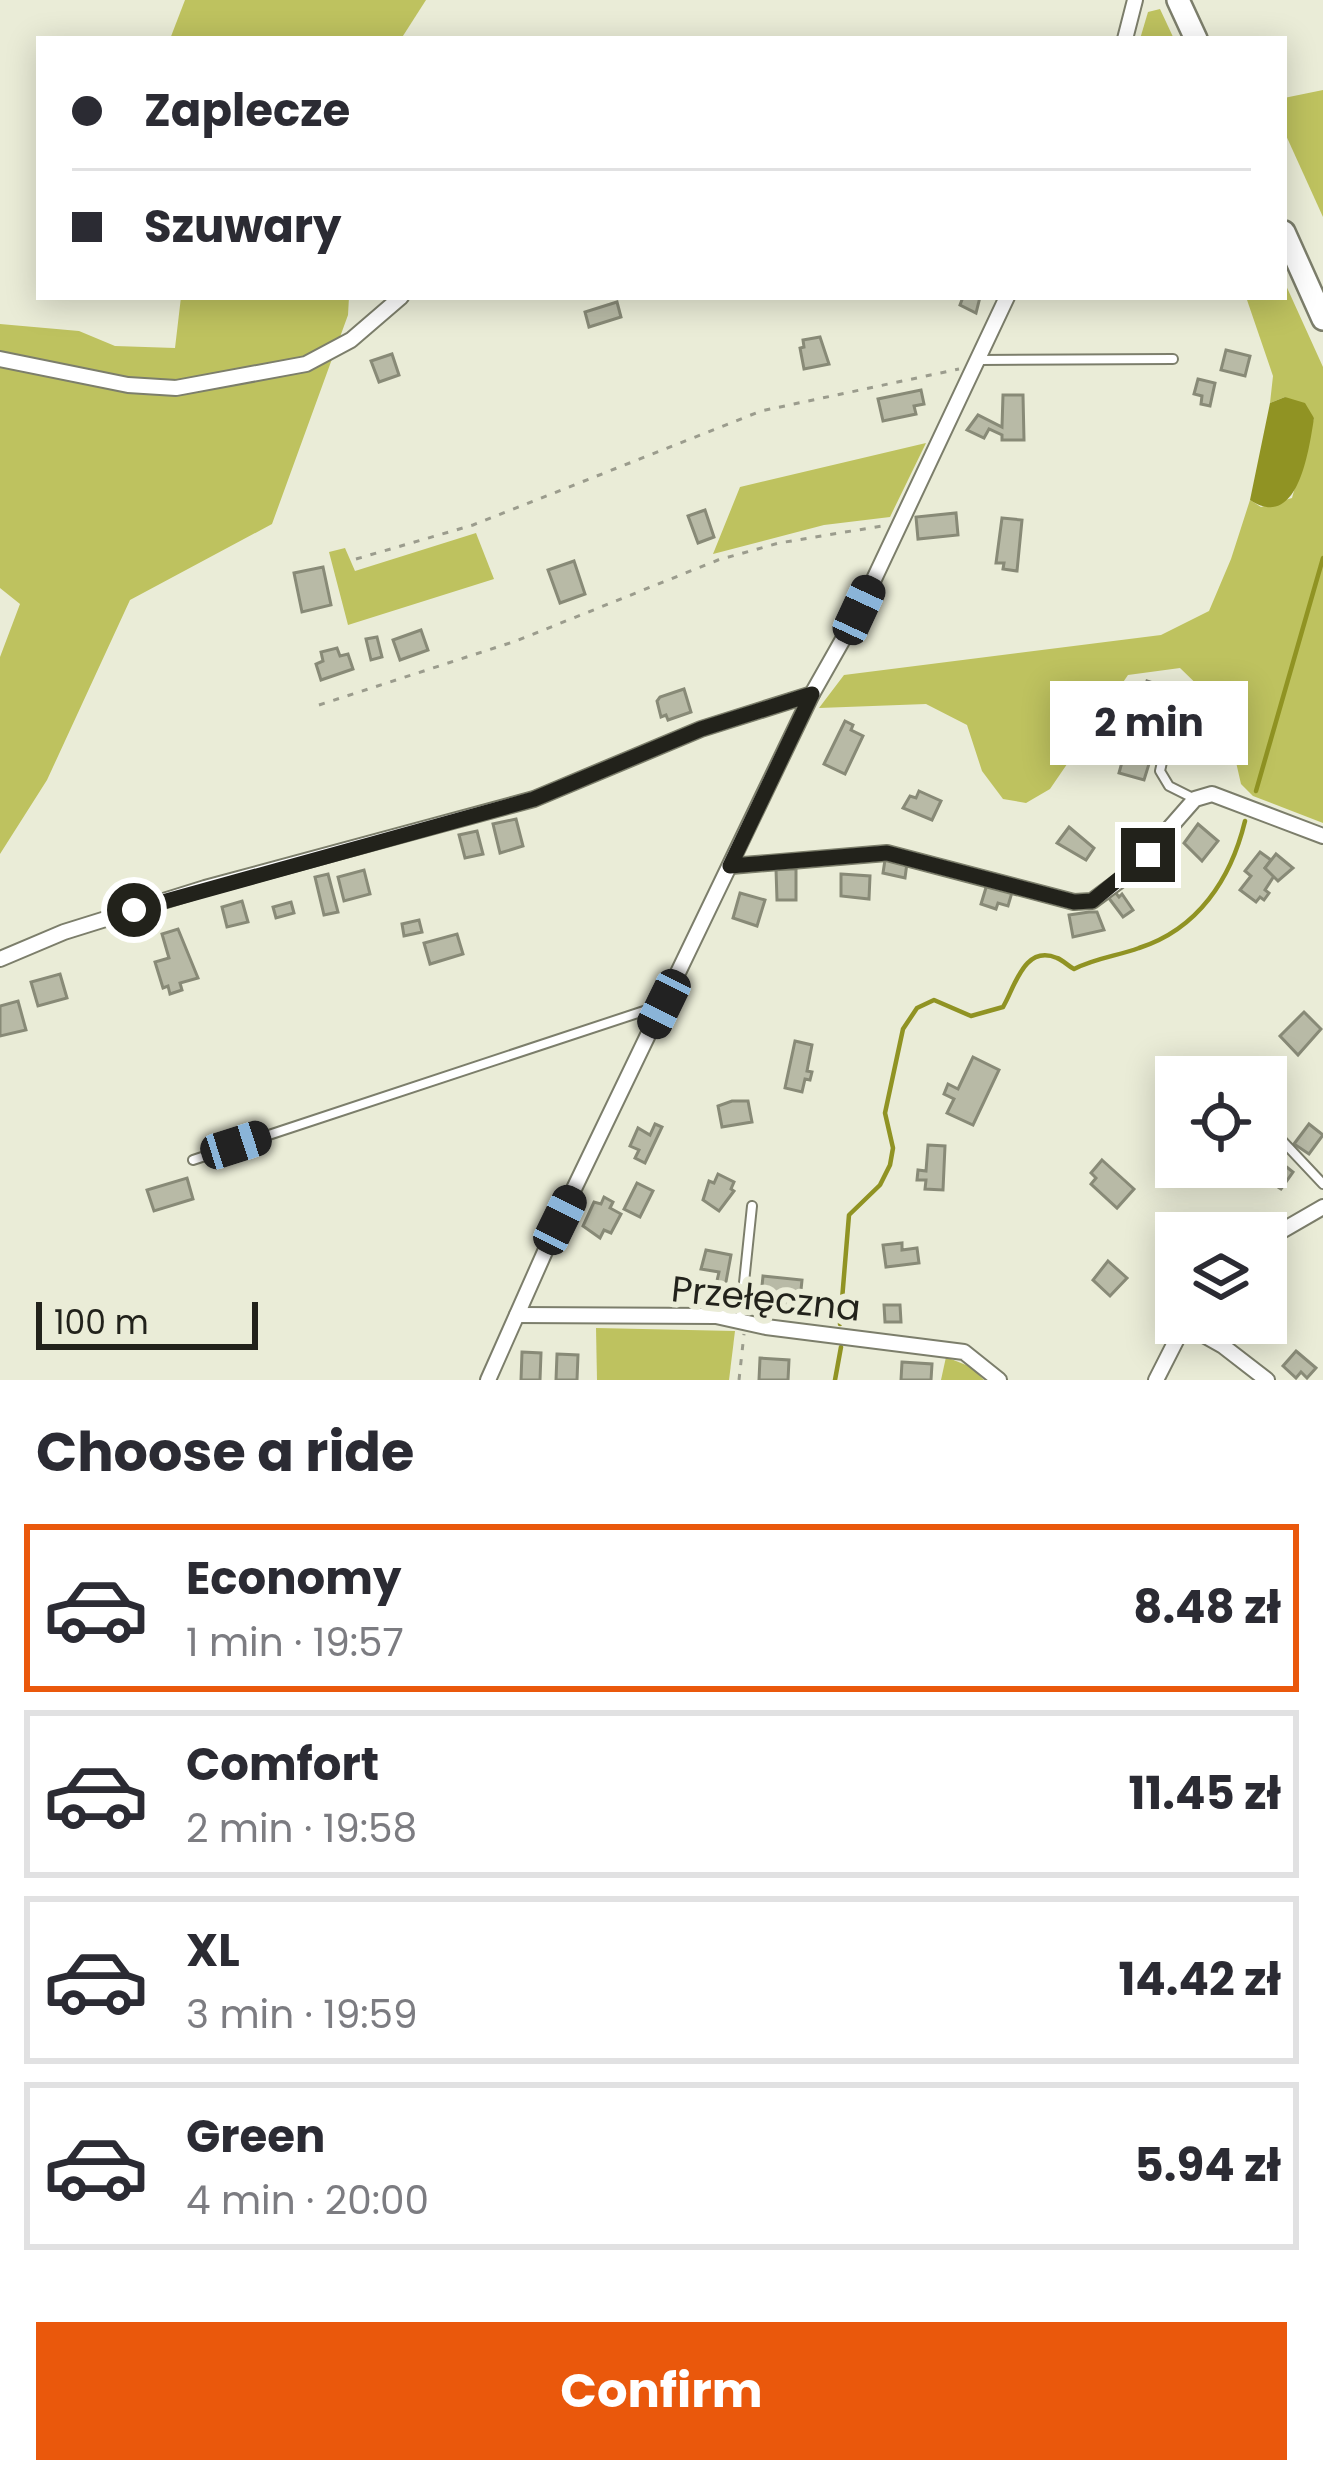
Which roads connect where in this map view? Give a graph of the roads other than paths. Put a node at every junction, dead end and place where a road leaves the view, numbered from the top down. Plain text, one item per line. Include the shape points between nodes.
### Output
1 (1135, 0) edge
2 (1178, 0) edge
3 (1127, 36) edge
4 (1195, 36) edge
5 (1287, 239) edge
6 (398, 300) edge
7 (1006, 300) edge
8 (1323, 319) edge
9 (0, 358) edge
10 (1173, 359) dead end
11 (976, 363) junction
12 (812, 694) junction
13 (1172, 718) dead end
14 (1195, 799) junction
15 (1323, 836) edge
16 (730, 866) junction
17 (0, 958) edge
18 (664, 1004) junction
19 (1287, 1146) edge
20 (194, 1160) dead end
21 (1323, 1184) edge
22 (752, 1205) dead end
23 (1323, 1207) edge
24 (1287, 1228) edge
25 (517, 1316) junction
26 (743, 1322) junction
27 (1175, 1344) edge
28 (1220, 1344) edge
29 (488, 1380) edge
30 (999, 1380) edge
31 (1156, 1380) edge
32 (1267, 1380) edge

1 - 3 street
2 - 4 main road
5 - 8 main road
6 - 9 street via 351,340 306,364 176,388
7 - 11 street
10 - 11 lane
11 - 12 street
12 - 16 street
12 - 17 street via 701,729 534,799 205,888
13 - 14 lane via 1160,771
14 - 15 street via 1212,794
14 - 16 street via 1131,872 1092,901 887,853
16 - 18 street
18 - 20 lane
18 - 25 street
19 - 21 lane
22 - 26 lane
23 - 24 street
25 - 26 street, Przełęczna
25 - 29 street
26 - 30 street, Przełęczna via 964,1352
27 - 31 street
28 - 32 street

